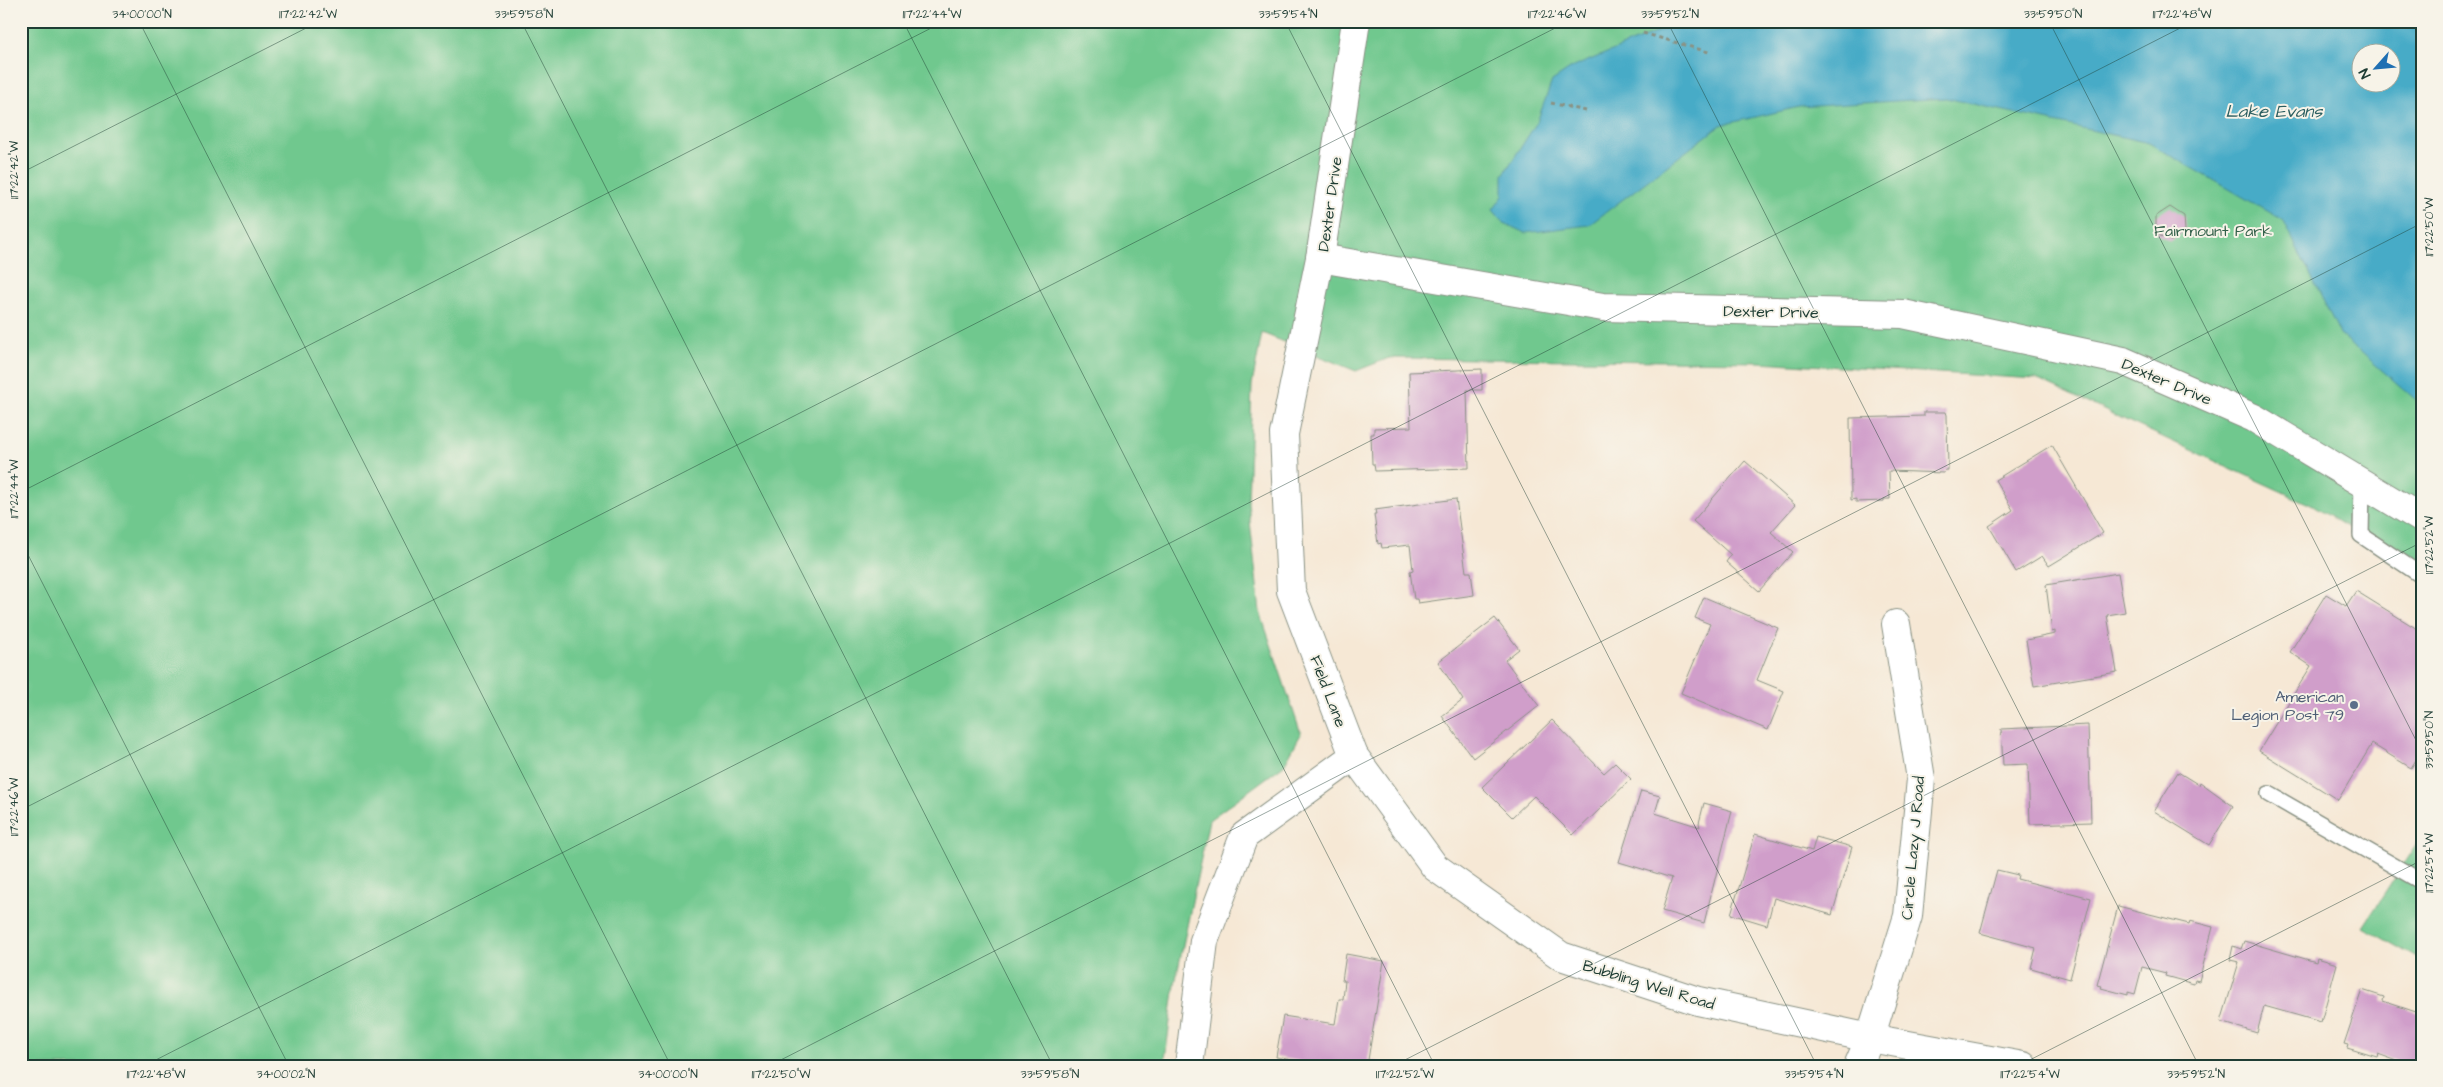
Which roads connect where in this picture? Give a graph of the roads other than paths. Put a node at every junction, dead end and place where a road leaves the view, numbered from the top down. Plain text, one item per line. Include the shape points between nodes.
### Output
1 (1356, 21) edge
2 (1320, 258) junction
3 (2362, 483) junction
4 (2422, 519) edge
5 (2422, 576) edge
6 (1896, 624) dead end
7 (1354, 756) junction
8 (2269, 794) dead end
9 (2422, 882) edge
10 (1870, 1038) junction
11 (1189, 1066) edge
12 (1858, 1066) edge
13 (2024, 1066) edge

1 - 2 street, Dexter Drive
2 - 3 street, Dexter Drive via 1603,307 1903,314 2085,352 2123,361 2254,418
2 - 7 street, Field Lane via 1284,434 1291,591
3 - 4 street, Dexter Drive
3 - 5 lane via 2361,535
6 - 10 street, Circle Lazy J Road via 1921,779 1908,916
7 - 10 street, Bubbling Well Road via 1435,867 1561,956 1698,1001
7 - 11 street via 1244,836 1204,941
8 - 9 lane
10 - 12 street, Circle Lazy J Road
10 - 13 street, Bubbling Well Road

